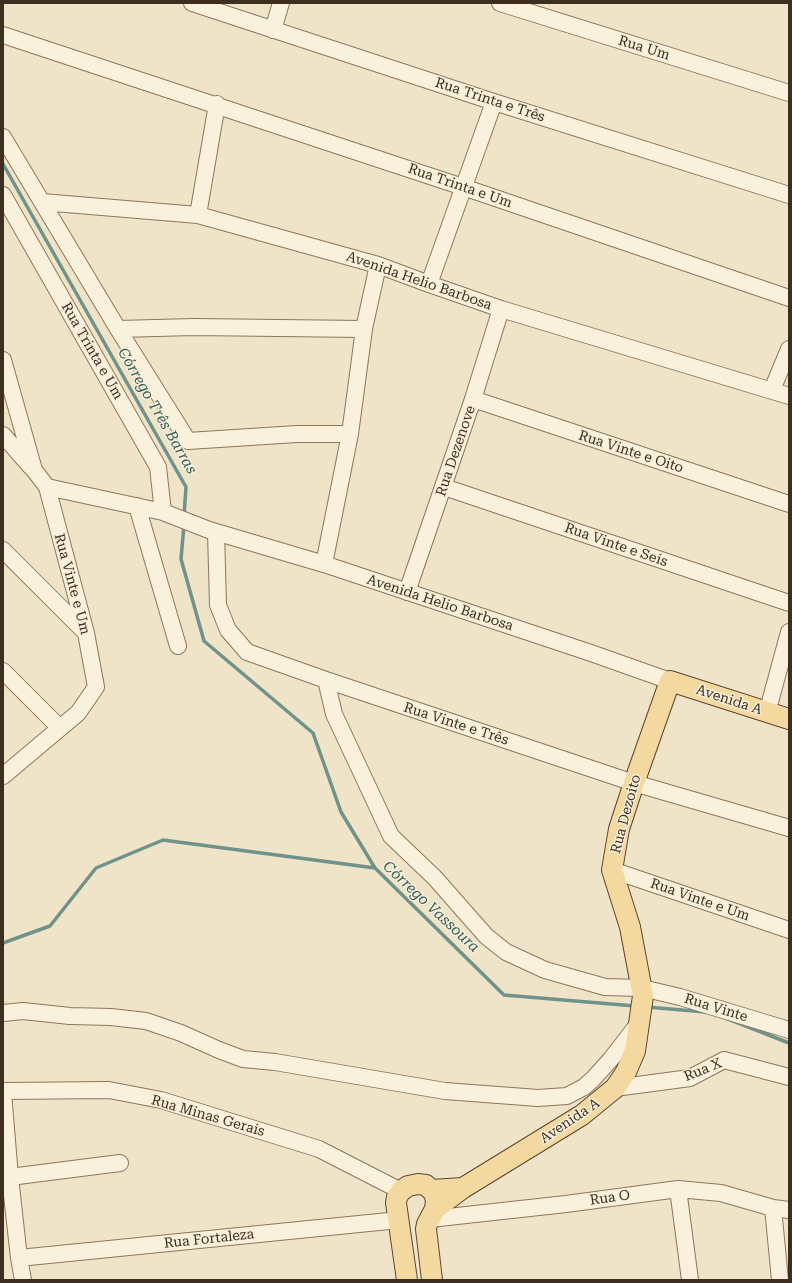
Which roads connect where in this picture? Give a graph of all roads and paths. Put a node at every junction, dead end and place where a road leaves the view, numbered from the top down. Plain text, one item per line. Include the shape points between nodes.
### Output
1 (192, 3) edge
2 (281, 3) edge
3 (507, 4) edge
4 (273, 30) junction
5 (3, 35) edge
6 (789, 93) edge
7 (494, 102) junction
8 (217, 104) junction
9 (3, 137) edge
10 (463, 187) junction
11 (3, 195) edge
12 (789, 195) edge
13 (42, 202) junction
14 (198, 215) junction
15 (378, 265) junction
16 (429, 284) junction
17 (789, 298) edge
18 (501, 309) junction
19 (118, 329) junction
20 (364, 329) junction
21 (789, 349) edge
22 (3, 360) edge
23 (772, 390) junction
24 (789, 396) edge
25 (473, 399) junction
26 (350, 434) junction
27 (3, 435) edge
28 (34, 470) junction
29 (47, 487) junction
30 (444, 487) junction
31 (789, 504) edge
32 (137, 506) junction
33 (170, 515) junction
34 (212, 531) junction
35 (3, 550) edge
36 (324, 564) junction
37 (407, 592) junction
38 (789, 603) edge
39 (86, 632) junction
40 (789, 632) edge
41 (178, 646) dead end
42 (3, 671) edge
43 (326, 680) junction
44 (670, 681) junction
45 (767, 712) junction
46 (789, 719) edge
47 (60, 728) junction
48 (3, 776) edge
49 (634, 783) junction
50 (789, 828) edge
51 (612, 870) junction
52 (789, 930) edge
53 (642, 992) junction
54 (3, 1013) edge
55 (639, 1023) junction
56 (789, 1030) edge
57 (789, 1077) edge
58 (615, 1088) junction
59 (3, 1092) edge
60 (120, 1163) dead end
61 (10, 1177) junction
62 (463, 1188) junction
63 (678, 1189) junction
64 (432, 1190) junction
65 (401, 1191) junction
66 (781, 1209) edge
67 (433, 1214) junction
68 (399, 1220) junction
69 (19, 1258) junction
70 (431, 1278) edge
71 (23, 1280) edge
72 (408, 1280) edge
73 (690, 1280) edge
74 (780, 1280) edge

1 - 4 street, Rua Trinta e Três
2 - 4 street
3 - 6 street, Rua Um
4 - 7 street, Rua Trinta e Três
5 - 8 street, Rua Trinta e Um
7 - 10 street
7 - 12 street, Rua Trinta e Três
8 - 10 street, Rua Trinta e Um
8 - 14 street
9 - 13 street
10 - 16 street
10 - 17 street, Rua Trinta e Um
11 - 33 street, Rua Trinta e Um via 158,467
13 - 14 street, Avenida Helio Barbosa
13 - 19 street
14 - 15 street, Avenida Helio Barbosa
15 - 16 street, Avenida Helio Barbosa
15 - 20 street
16 - 18 street, Avenida Helio Barbosa
18 - 23 street, Avenida Helio Barbosa
18 - 25 street, Rua Dezenove
19 - 20 street
19 - 26 street via 188,441 297,434
20 - 26 street
21 - 23 street
22 - 28 street, Rua Vinte e Um
23 - 24 street, Avenida Helio Barbosa
25 - 30 street, Rua Dezenove
25 - 31 street, Rua Vinte e Oito
26 - 36 street
27 - 28 street
28 - 29 street, Rua Vinte e Um
29 - 32 street, Avenida Helio Barbosa
29 - 39 street, Rua Vinte e Um
30 - 37 street, Rua Dezenove
30 - 38 street, Rua Vinte e Seis
32 - 33 street, Avenida Helio Barbosa
32 - 41 street
33 - 34 street, Avenida Helio Barbosa
34 - 36 street, Avenida Helio Barbosa
34 - 43 street, Rua Vinte e Três via 218,605 228,630 247,652
35 - 39 street
36 - 37 street, Avenida Helio Barbosa
37 - 44 street, Avenida Helio Barbosa
39 - 47 street, Rua Vinte e Um via 96,687 78,713
40 - 45 street
42 - 47 street
43 - 49 street, Rua Vinte e Três
43 - 53 street, Rua Vinte via 334,714 391,836 435,878 486,936 506,952 545,970 605,987
44 - 45 main road, Avenida A
44 - 49 main road, Rua Dezoito
45 - 46 main road, Avenida A
47 - 48 street, Rua Vinte e Um
49 - 50 street, Rua Vinte e Três
49 - 51 main road, Rua Dezoito via 619,829
51 - 52 street, Rua Vinte e Um
51 - 53 main road, Rua Dezoito via 630,927
53 - 55 main road, Rua Dezoito
53 - 56 street, Rua Vinte via 680,997
54 - 55 street via 23,1011 146,1021 243,1059 275,1062 445,1091 538,1098 567,1096 584,1087 611,1059
55 - 58 main road, Avenida A via 635,1051 626,1072
57 - 58 street, Rua X via 724,1060 690,1078
58 - 62 main road, Avenida A via 582,1115
59 - 61 street
59 - 65 street, Rua Minas Gerais via 109,1090 161,1100 319,1149
60 - 61 street
61 - 69 street
62 - 64 main road, Avenida A
62 - 67 main road, Avenida A
63 - 66 street, Rua O via 722,1193
63 - 67 street, Rua O via 566,1204
63 - 73 street
64 - 65 main road, Avenida A via 426,1185 418,1184
64 - 67 main road via 436,1200
65 - 68 main road via 396,1203
66 - 74 street
67 - 70 main road via 426,1229
68 - 69 street, Rua Fortaleza
68 - 72 main road
69 - 71 street
70 - 72 street

